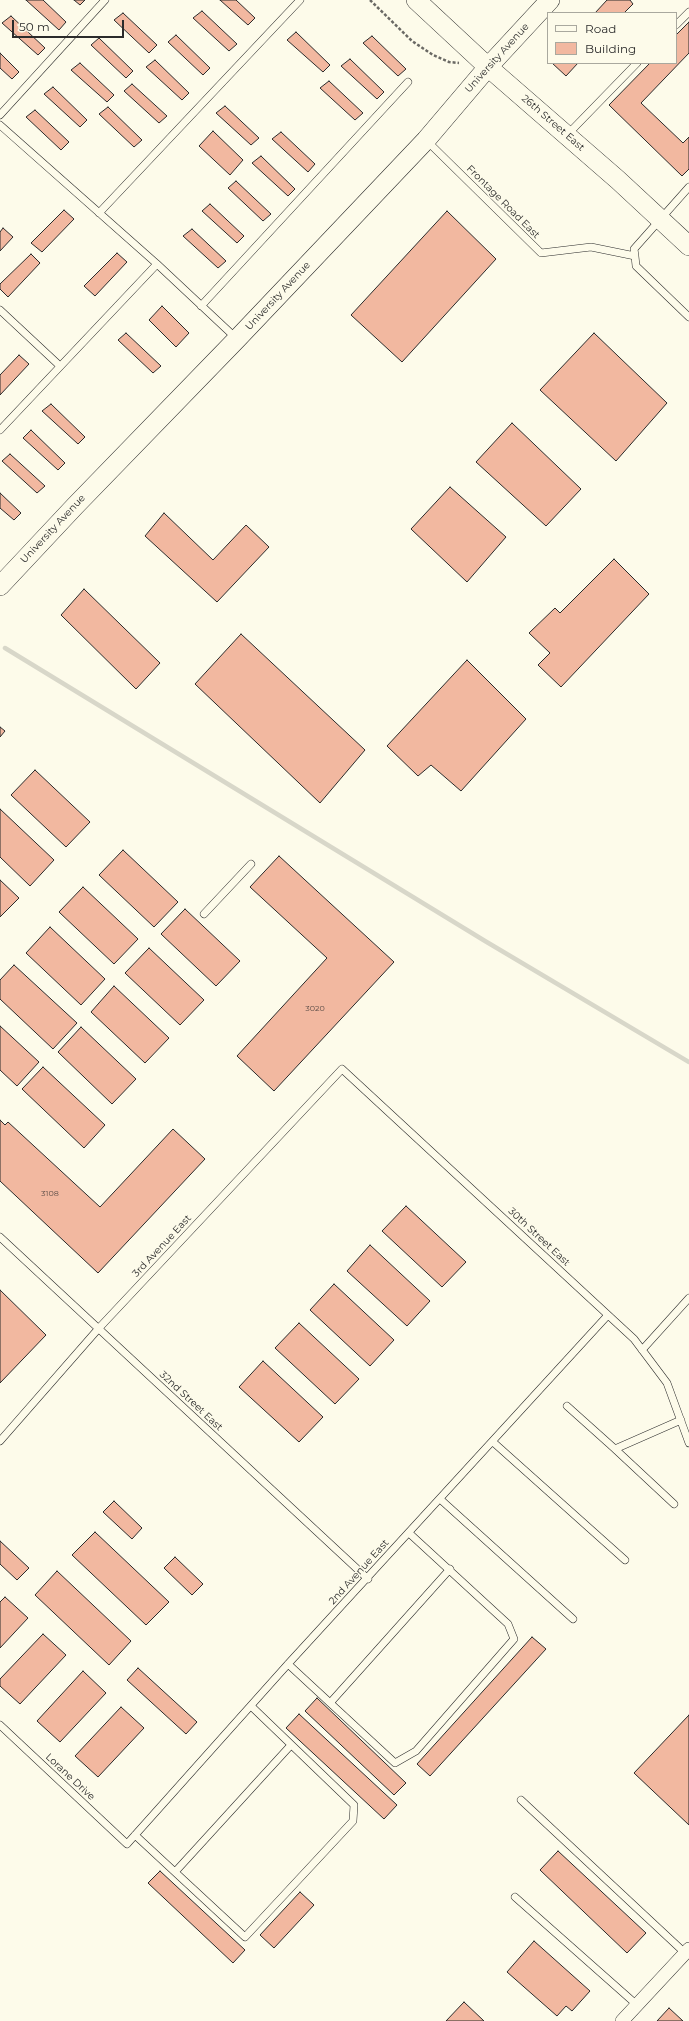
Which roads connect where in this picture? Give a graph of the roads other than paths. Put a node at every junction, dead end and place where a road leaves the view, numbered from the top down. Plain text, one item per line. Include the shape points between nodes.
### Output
1 (105, 0) edge
2 (300, 0) edge
3 (416, 0) edge
4 (550, 0) edge
5 (689, 12) edge
6 (677, 24) edge
7 (636, 64) edge
8 (488, 67) junction
9 (408, 82) dead end
10 (0, 115) edge
11 (0, 124) edge
12 (567, 135) junction
13 (426, 140) junction
14 (689, 187) edge
15 (99, 213) junction
16 (660, 218) junction
17 (689, 246) edge
18 (635, 256) junction
19 (156, 264) junction
20 (201, 306) junction
21 (0, 310) edge
22 (689, 317) edge
23 (237, 339) junction
24 (60, 366) junction
25 (0, 430) edge
26 (0, 586) edge
27 (251, 864) dead end
28 (204, 914) dead end
29 (342, 1069) joint
30 (0, 1237) edge
31 (689, 1298) edge
32 (608, 1315) junction
33 (99, 1328) junction
34 (642, 1350) junction
35 (567, 1406) dead end
36 (680, 1420) junction
37 (0, 1441) edge
38 (493, 1442) junction
39 (689, 1443) edge
40 (615, 1449) junction
41 (440, 1499) junction
42 (674, 1504) dead end
43 (409, 1533) junction
44 (625, 1560) dead end
45 (450, 1569) junction
46 (368, 1579) junction
47 (573, 1619) dead end
48 (288, 1664) junction
49 (330, 1703) junction
50 (251, 1706) junction
51 (0, 1725) edge
52 (291, 1744) junction
53 (520, 1800) dead end
54 (135, 1835) junction
55 (127, 1844) joint
56 (175, 1872) junction
57 (515, 1897) dead end
58 (687, 1951) edge
59 (637, 2005) junction
60 (622, 2021) edge

1 - 10 lane
2 - 15 lane
3 - 8 street, 26th Street East
4 - 8 street, University Avenue
5 - 6 lane
7 - 12 lane
8 - 12 street, 26th Street East
8 - 13 street, University Avenue
9 - 20 lane
11 - 15 lane
12 - 16 street, 26th Street East
13 - 18 lane, Frontage Road East via 541,253 591,247
13 - 23 street, University Avenue
14 - 16 lane
15 - 19 lane
16 - 17 street, 26th Street East
16 - 18 lane via 634,249
18 - 22 lane via 636,266
19 - 20 lane
19 - 24 lane
20 - 23 lane
21 - 24 lane
23 - 26 street, University Avenue
24 - 25 lane
27 - 28 lane
29 - 32 lane, 30th Street East
29 - 33 lane, 3rd Avenue East
30 - 33 lane, 32nd Street East
31 - 34 lane
32 - 34 lane, 30th Street East
32 - 38 lane, 2nd Avenue East
33 - 37 lane, 3rd Avenue East
33 - 46 lane, 32nd Street East
34 - 36 lane, 30th Street East via 667,1383
35 - 40 lane
36 - 39 lane, 30th Street East
36 - 40 lane
38 - 41 lane, 2nd Avenue East
38 - 44 lane
40 - 42 lane
41 - 43 lane, 2nd Avenue East
41 - 47 lane
43 - 45 lane
43 - 46 lane, 2nd Avenue East
45 - 49 lane
45 - 49 lane via 508,1624 514,1639 416,1751 395,1763
46 - 48 lane, 2nd Avenue East
48 - 49 lane
48 - 50 lane, 2nd Avenue East
50 - 52 lane
50 - 54 lane, 2nd Avenue East
51 - 55 lane, Lorane Drive
52 - 56 lane
52 - 56 lane via 354,1805 353,1822 245,1937
53 - 58 lane
54 - 55 lane, 2nd Avenue East
54 - 56 lane
57 - 59 lane
58 - 59 street
59 - 60 street

